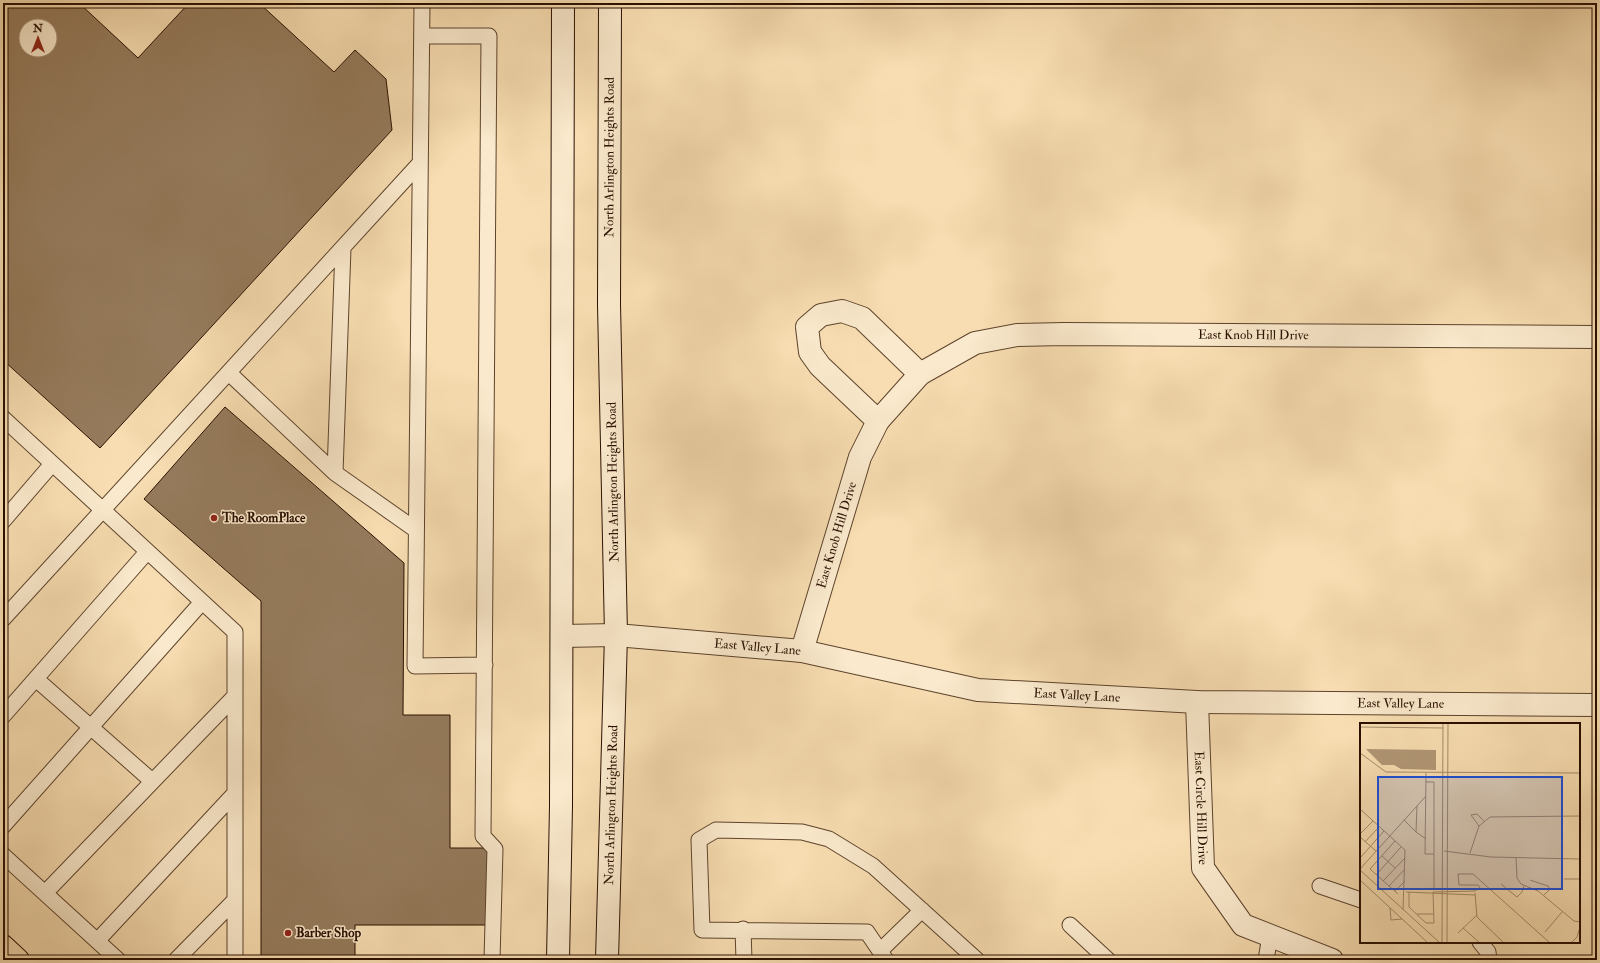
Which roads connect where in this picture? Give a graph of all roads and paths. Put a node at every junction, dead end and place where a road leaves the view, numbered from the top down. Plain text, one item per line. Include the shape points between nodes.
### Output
1 (422, 3) edge
2 (563, 3) edge
3 (610, 3) edge
4 (422, 36) junction
5 (420, 163) junction
6 (343, 248) junction
7 (1597, 337) edge
8 (229, 373) junction
9 (920, 374) junction
10 (878, 421) junction
11 (6, 426) edge
12 (52, 464) junction
13 (335, 473) junction
14 (102, 511) junction
15 (3, 521) edge
16 (416, 530) junction
17 (147, 552) junction
18 (202, 602) junction
19 (3, 620) edge
20 (616, 635) junction
21 (562, 636) junction
22 (802, 651) junction
23 (484, 665) junction
24 (36, 679) junction
25 (235, 696) junction
26 (1196, 702) junction
27 (1597, 705) edge
28 (3, 716) edge
29 (91, 727) junction
30 (152, 782) junction
31 (235, 793) junction
32 (3, 826) edge
33 (3, 855) edge
34 (1320, 886) dead end
35 (45, 893) junction
36 (235, 900) junction
37 (1360, 900) edge
38 (922, 910) junction
39 (1070, 925) dead end
40 (743, 929) junction
41 (1270, 936) junction
42 (97, 941) junction
43 (1481, 943) edge
44 (3, 946) edge
45 (883, 955) edge
46 (18, 960) edge
47 (118, 960) edge
48 (176, 960) edge
49 (235, 960) edge
50 (492, 960) edge
51 (558, 960) edge
52 (607, 960) edge
53 (744, 960) edge
54 (977, 960) edge
55 (1108, 960) edge
56 (1266, 960) edge
57 (1332, 960) edge
58 (1489, 960) edge

1 - 4 lane
2 - 21 street
3 - 20 street, North Arlington Heights Road via 609,304
4 - 5 lane
4 - 23 lane via 489,36
5 - 6 lane
5 - 16 lane
6 - 8 lane
6 - 13 lane
7 - 9 street, East Knob Hill Drive via 1018,335 975,342
8 - 13 lane
8 - 14 lane
9 - 10 street, East Knob Hill Drive
9 - 10 street via 862,318 842,311 828,313 821,315 807,327 810,352 820,366
10 - 22 street, East Knob Hill Drive via 860,457
11 - 12 lane
12 - 14 lane
12 - 15 lane
13 - 16 lane
14 - 17 lane
14 - 19 lane
16 - 23 lane via 414,666
17 - 18 lane
17 - 24 lane
18 - 25 lane via 235,632
18 - 29 lane
20 - 21 street, East Valley Lane
20 - 22 street, East Valley Lane
20 - 52 street, North Arlington Heights Road
21 - 51 street
22 - 26 street, East Valley Lane via 978,690
23 - 50 lane via 483,836 495,849
24 - 28 lane
24 - 29 lane
25 - 30 lane
25 - 31 lane
26 - 27 street, East Valley Lane
26 - 41 street, East Circle Hill Drive via 1203,868 1242,925
29 - 30 lane
29 - 32 lane
30 - 35 lane
31 - 36 lane
31 - 42 lane
33 - 35 lane
34 - 37 lane
35 - 42 lane
36 - 48 lane
36 - 49 lane
38 - 40 lane via 873,866 829,840 802,832 716,830 699,840 702,930
38 - 45 lane
38 - 54 lane
39 - 55 lane
40 - 45 lane via 867,932
40 - 53 lane
41 - 56 lane
41 - 57 street, East Circle Hill Drive
42 - 47 lane
43 - 58 lane via 1488,952
44 - 46 main road

